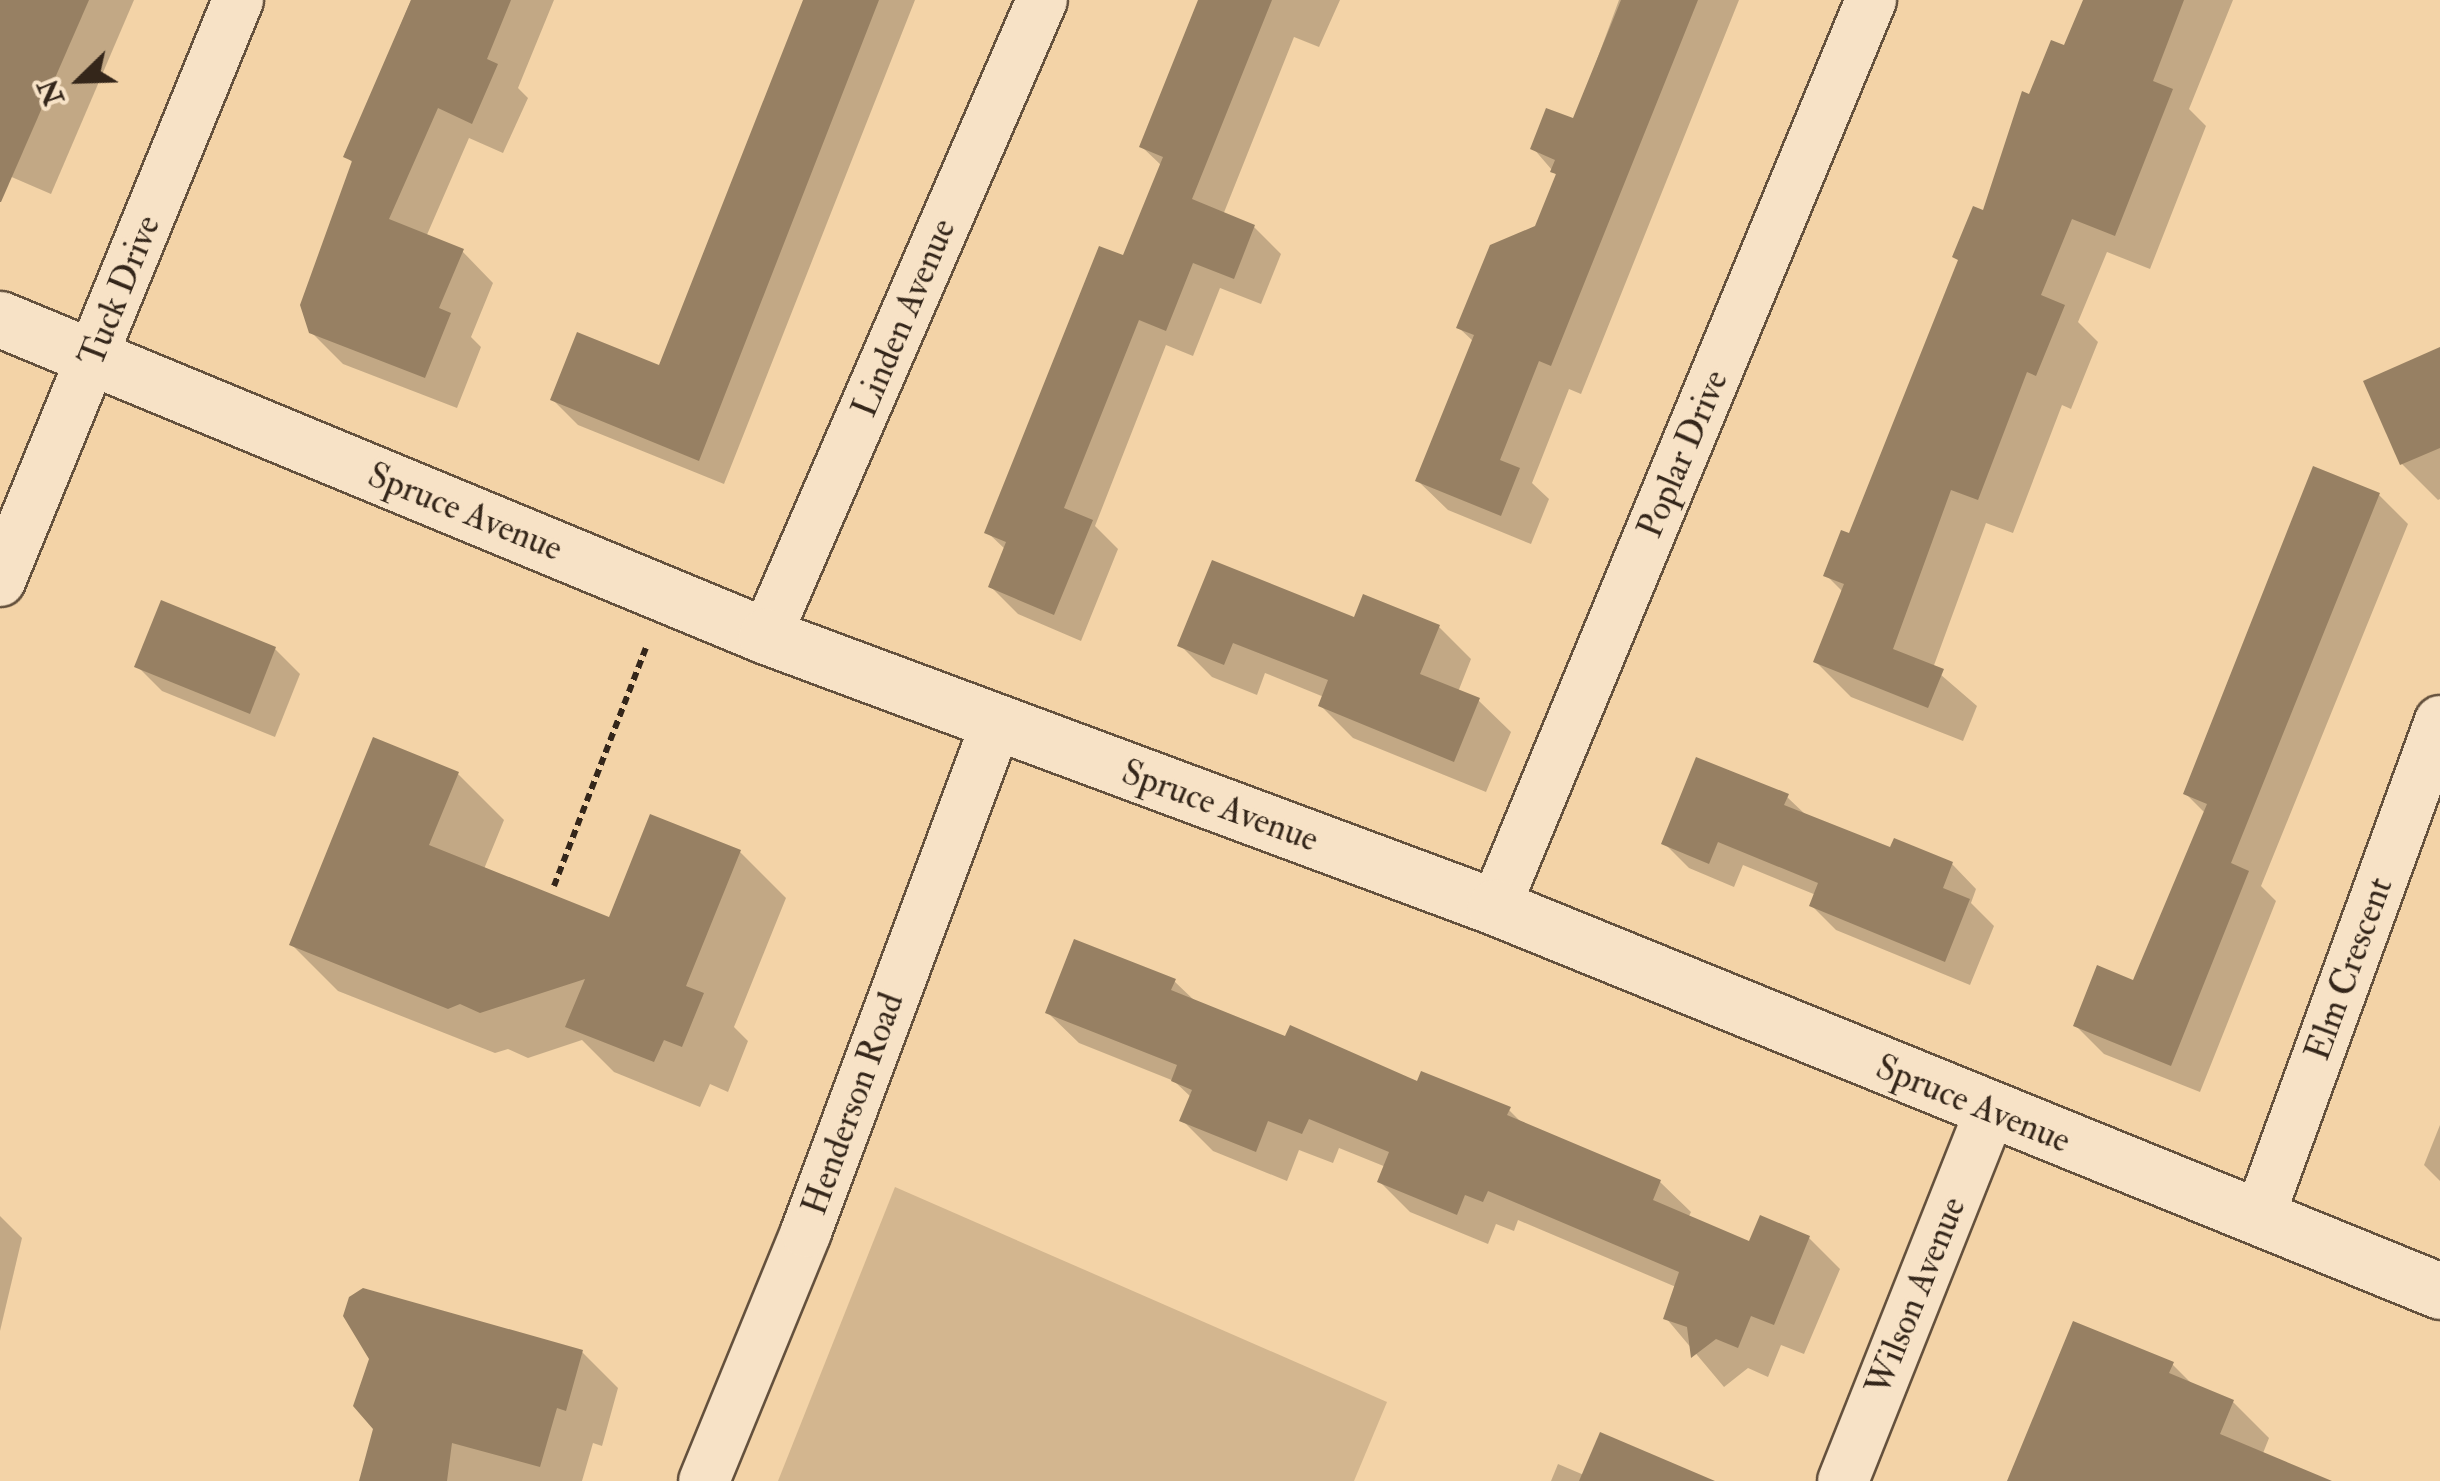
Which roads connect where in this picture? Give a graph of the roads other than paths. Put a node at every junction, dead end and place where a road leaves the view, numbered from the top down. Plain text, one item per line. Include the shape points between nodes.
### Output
1 (238, 0) edge
2 (1042, 0) edge
3 (1870, 0) edge
4 (0, 319) edge
5 (93, 358) junction
6 (0, 581) edge
7 (766, 636) junction
8 (2440, 722) edge
9 (996, 724) junction
10 (1494, 907) junction
11 (1990, 1112) junction
12 (2259, 1217) junction
13 (2440, 1291) edge
14 (704, 1481) edge
15 (1843, 1481) edge

1 - 5 street, Tuck Drive
2 - 7 street, Linden Avenue
3 - 10 street, Poplar Drive
4 - 5 street, Spruce Avenue
5 - 6 street, Tuck Drive
5 - 7 street, Spruce Avenue
7 - 9 street, Spruce Avenue
8 - 12 street, Elm Crescent
9 - 10 street, Spruce Avenue
9 - 14 street, Henderson Road via 806,1232
10 - 11 street, Spruce Avenue
11 - 12 street, Spruce Avenue
11 - 15 street, Wilson Avenue
12 - 13 street, Spruce Avenue

